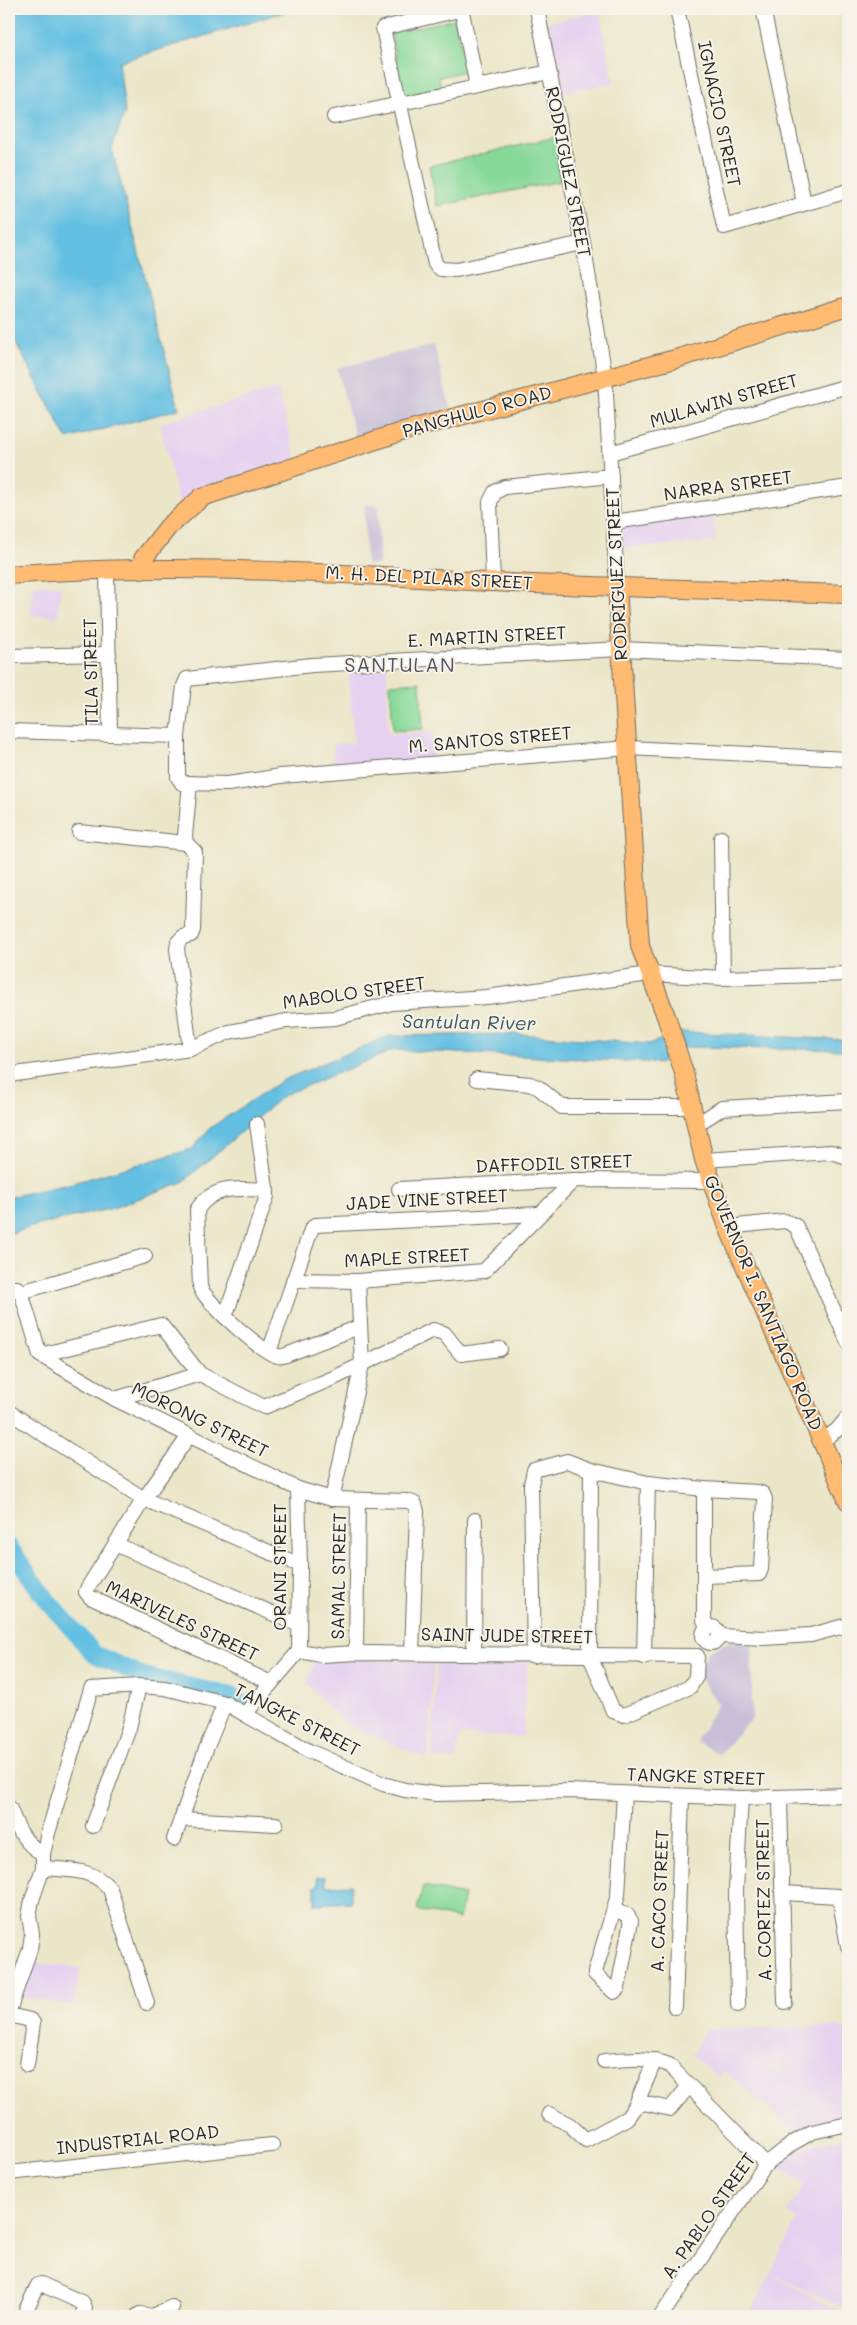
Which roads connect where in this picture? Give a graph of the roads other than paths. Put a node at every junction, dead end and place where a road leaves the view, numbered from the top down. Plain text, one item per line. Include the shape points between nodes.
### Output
1 (537, 9) edge
2 (677, 9) edge
3 (763, 9) edge
4 (549, 72) junction
5 (477, 87) junction
6 (400, 103) junction
7 (334, 117) dead end
8 (848, 191) edge
9 (804, 203) junction
10 (583, 243) junction
11 (848, 306) edge
12 (605, 377) junction
13 (848, 386) edge
14 (610, 452) junction
15 (611, 476) junction
16 (848, 487) edge
17 (614, 522) junction
18 (107, 570) junction
19 (141, 570) junction
20 (9, 576) edge
21 (493, 582) junction
22 (617, 586) junction
23 (848, 594) edge
24 (621, 649) junction
25 (109, 654) junction
26 (9, 656) edge
27 (848, 659) edge
28 (9, 730) edge
29 (110, 734) junction
30 (178, 736) junction
31 (628, 748) junction
32 (848, 759) edge
33 (190, 783) junction
34 (79, 832) dead end
35 (721, 838) dead end
36 (186, 843) junction
37 (649, 974) junction
38 (848, 974) edge
39 (723, 978) junction
40 (190, 1048) junction
41 (684, 1073) joint
42 (9, 1075) edge
43 (477, 1079) dead end
44 (848, 1100) edge
45 (692, 1107) junction
46 (257, 1124) dead end
47 (696, 1125) junction
48 (848, 1157) edge
49 (704, 1160) junction
50 (574, 1180) junction
51 (710, 1181) junction
52 (399, 1188) dead end
53 (267, 1190) junction
54 (540, 1214) junction
55 (728, 1227) junction
56 (145, 1256) dead end
57 (293, 1280) junction
58 (358, 1281) junction
59 (15, 1290) edge
60 (225, 1317) junction
61 (359, 1327) junction
62 (848, 1342) edge
63 (500, 1350) dead end
64 (269, 1352) junction
65 (40, 1355) junction
66 (362, 1364) junction
67 (200, 1374) junction
68 (115, 1399) junction
69 (9, 1412) edge
70 (848, 1417) edge
71 (189, 1436) junction
72 (821, 1442) junction
73 (591, 1470) junction
74 (843, 1472) edge
75 (648, 1483) junction
76 (298, 1489) junction
77 (704, 1489) junction
78 (332, 1498) junction
79 (144, 1499) junction
80 (358, 1500) junction
81 (848, 1501) edge
82 (476, 1520) dead end
83 (115, 1544) junction
84 (300, 1565) junction
85 (704, 1576) junction
86 (299, 1625) junction
87 (848, 1625) edge
88 (711, 1635) junction
89 (299, 1651) junction
90 (356, 1653) junction
91 (412, 1653) junction
92 (474, 1654) junction
93 (534, 1656) junction
94 (590, 1656) junction
95 (644, 1656) junction
96 (697, 1656) junction
97 (271, 1683) junction
98 (139, 1686) junction
99 (225, 1703) junction
100 (245, 1714) junction
101 (624, 1794) junction
102 (848, 1795) edge
103 (682, 1796) junction
104 (741, 1798) junction
105 (780, 1798) junction
106 (9, 1807) edge
107 (181, 1819) junction
108 (276, 1824) dead end
109 (94, 1826) dead end
110 (174, 1839) dead end
111 (43, 1854) junction
112 (43, 1868) junction
113 (782, 1893) junction
114 (614, 1908) junction
115 (848, 1946) edge
116 (785, 2002) dead end
117 (146, 2003) dead end
118 (738, 2005) dead end
119 (675, 2007) dead end
120 (9, 2010) edge
121 (656, 2060) junction
122 (604, 2061) dead end
123 (27, 2064) dead end
124 (689, 2086) junction
125 (636, 2107) junction
126 (550, 2114) dead end
127 (848, 2124) edge
128 (272, 2145) dead end
129 (766, 2164) junction
130 (9, 2173) edge
131 (172, 2307) dead end
132 (26, 2310) dead end
133 (82, 2316) edge
134 (138, 2316) edge
135 (151, 2316) edge
136 (661, 2316) edge

1 - 4 street, RODRIGUEZ STREET
2 - 9 street, IGNACIO STREET via 724,227
3 - 9 street
4 - 5 street
4 - 10 street, RODRIGUEZ STREET
5 - 6 street
5 - 6 street via 462,12 455,9 383,28
6 - 7 street
6 - 10 street via 433,257 441,269 456,270
8 - 9 street
10 - 12 street, RODRIGUEZ STREET
11 - 12 main road, PANGHULO ROAD via 679,358
12 - 14 street, RODRIGUEZ STREET
12 - 19 main road, PANGHULO ROAD via 404,431 202,497 168,527 143,559
13 - 14 street, MULAWIN STREET
14 - 15 street, RODRIGUEZ STREET
15 - 17 street, RODRIGUEZ STREET
15 - 21 street via 504,487 495,492 490,502
16 - 17 street, NARRA STREET
17 - 22 street, RODRIGUEZ STREET
18 - 19 main road, M. H. DEL PILAR STREET
18 - 20 main road, M. H. DEL PILAR STREET
18 - 25 street, TILA STREET
19 - 21 main road, M. H. DEL PILAR STREET via 317,572
21 - 22 main road, M. H. DEL PILAR STREET
22 - 23 main road, M. H. DEL PILAR STREET
22 - 24 main road, RODRIGUEZ STREET
24 - 27 street, E. MARTIN STREET
24 - 30 street, E. MARTIN STREET via 312,665 187,679
24 - 31 main road, RODRIGUEZ STREET
25 - 26 street
25 - 29 street, TILA STREET
28 - 29 street
29 - 30 street, TILA STREET
30 - 33 street via 178,777 182,782
31 - 32 street, M. SANTOS STREET
31 - 33 street, M. SANTOS STREET via 282,776 228,784
31 - 37 main road, RODRIGUEZ STREET via 640,946
33 - 36 street
34 - 36 street
35 - 39 street
36 - 40 street via 195,852 193,930 191,935 178,942 177,950
37 - 39 street, MABOLO STREET
37 - 40 street, MABOLO STREET via 488,997 392,1002 335,1018 286,1021 229,1032
37 - 41 main road, RODRIGUEZ STREET
38 - 39 street, MABOLO STREET
40 - 42 street, MABOLO STREET
41 - 45 main road, GOVERNOR I. SANTIAGO ROAD
43 - 45 street via 530,1084 562,1107
44 - 47 street via 722,1108
45 - 47 main road, GOVERNOR I. SANTIAGO ROAD
46 - 53 street
47 - 49 main road, GOVERNOR I. SANTIAGO ROAD
48 - 49 street via 831,1152
49 - 51 main road, GOVERNOR I. SANTIAGO ROAD
50 - 51 street, DAFFODIL STREET
50 - 52 street, DAFFODIL STREET
50 - 54 street, MAPLE STREET
51 - 55 main road, GOVERNOR I. SANTIAGO ROAD
53 - 60 street
53 - 60 street via 222,1190 197,1210 200,1286
54 - 57 street, JADE VINE STREET via 315,1225
54 - 58 street, MAPLE STREET via 484,1271
55 - 62 street via 785,1221 796,1226
55 - 72 main road, GOVERNOR I. SANTIAGO ROAD
56 - 59 street
57 - 58 street, MAPLE STREET
57 - 64 street
58 - 61 street
59 - 65 street
60 - 64 street
61 - 64 street via 286,1355
61 - 66 street
63 - 66 street via 461,1354 444,1333 433,1330
65 - 67 street via 161,1325
65 - 68 street, MORONG STREET
66 - 67 street via 264,1407
66 - 78 street
67 - 68 street
68 - 71 street, MORONG STREET
69 - 79 street
70 - 72 street
71 - 76 street, MORONG STREET
71 - 79 street, MARIVELES STREET
72 - 74 main road, GOVERNOR I. SANTIAGO ROAD
73 - 75 street
73 - 93 street via 567,1461 534,1470 531,1484
73 - 94 street
74 - 81 main road, GOVERNOR I. SANTIAGO ROAD
75 - 77 street
75 - 95 street
76 - 78 street, MORONG STREET
76 - 84 street, ORANI STREET
77 - 85 street
77 - 85 street via 758,1492 765,1499 759,1574
78 - 80 street, MORONG STREET
79 - 83 street, MARIVELES STREET
79 - 84 street
80 - 90 street, SAMAL STREET
80 - 91 street, MORONG STREET via 408,1501 415,1504
82 - 92 street
83 - 86 street
83 - 97 street, MARIVELES STREET via 88,1587 86,1592 90,1597
84 - 86 street, ORANI STREET
85 - 88 street via 704,1620
86 - 89 street, ORANI STREET
87 - 88 street via 811,1635 765,1638
88 - 96 street
89 - 90 street, SAINT JUDE STREET via 322,1655
89 - 97 street, ORANI STREET
90 - 91 street, SAINT JUDE STREET
91 - 92 street, SAINT JUDE STREET
92 - 93 street, SAINT JUDE STREET
93 - 94 street, SAINT JUDE STREET
94 - 95 street, SAINT JUDE STREET
94 - 96 street via 613,1711 624,1715 690,1687 696,1677
95 - 96 street, SAINT JUDE STREET
97 - 100 street, ORANI STREET
98 - 99 street, TANGKE STREET via 165,1688
98 - 109 street via 129,1728
98 - 111 street, TANGKE STREET via 92,1689
99 - 100 street, TANGKE STREET
99 - 107 street
100 - 101 street, TANGKE STREET via 309,1751 383,1784 405,1790 436,1794 569,1791
101 - 103 street, TANGKE STREET
101 - 114 street via 618,1895
102 - 105 street, TANGKE STREET
103 - 104 street, TANGKE STREET
103 - 119 street, A. CACO STREET
104 - 105 street, TANGKE STREET
104 - 118 street via 736,1890
105 - 113 street, A. CORTEZ STREET
106 - 111 street via 21,1835 29,1846
107 - 108 street
107 - 110 street
111 - 112 street, TANGKE STREET
112 - 117 street via 87,1872 110,1889
112 - 120 street, TANGKE STREET via 29,1916 30,1949
113 - 115 street via 839,1896
113 - 116 street, A. CORTEZ STREET
114 - 114 street via 595,1972 596,1977 614,1992 631,1921
120 - 123 street via 33,2023
121 - 122 street
121 - 124 street via 669,2065
121 - 125 street
124 - 125 street via 670,2109 644,2103
124 - 129 street
125 - 126 street via 627,2118 586,2140 570,2125
127 - 129 street, A. PABLO STREET via 812,2132
128 - 130 street, INDUSTRIAL ROAD
129 - 136 street, A. PABLO STREET
131 - 135 street
132 - 133 street via 41,2284 80,2301 85,2308
134 - 135 street

